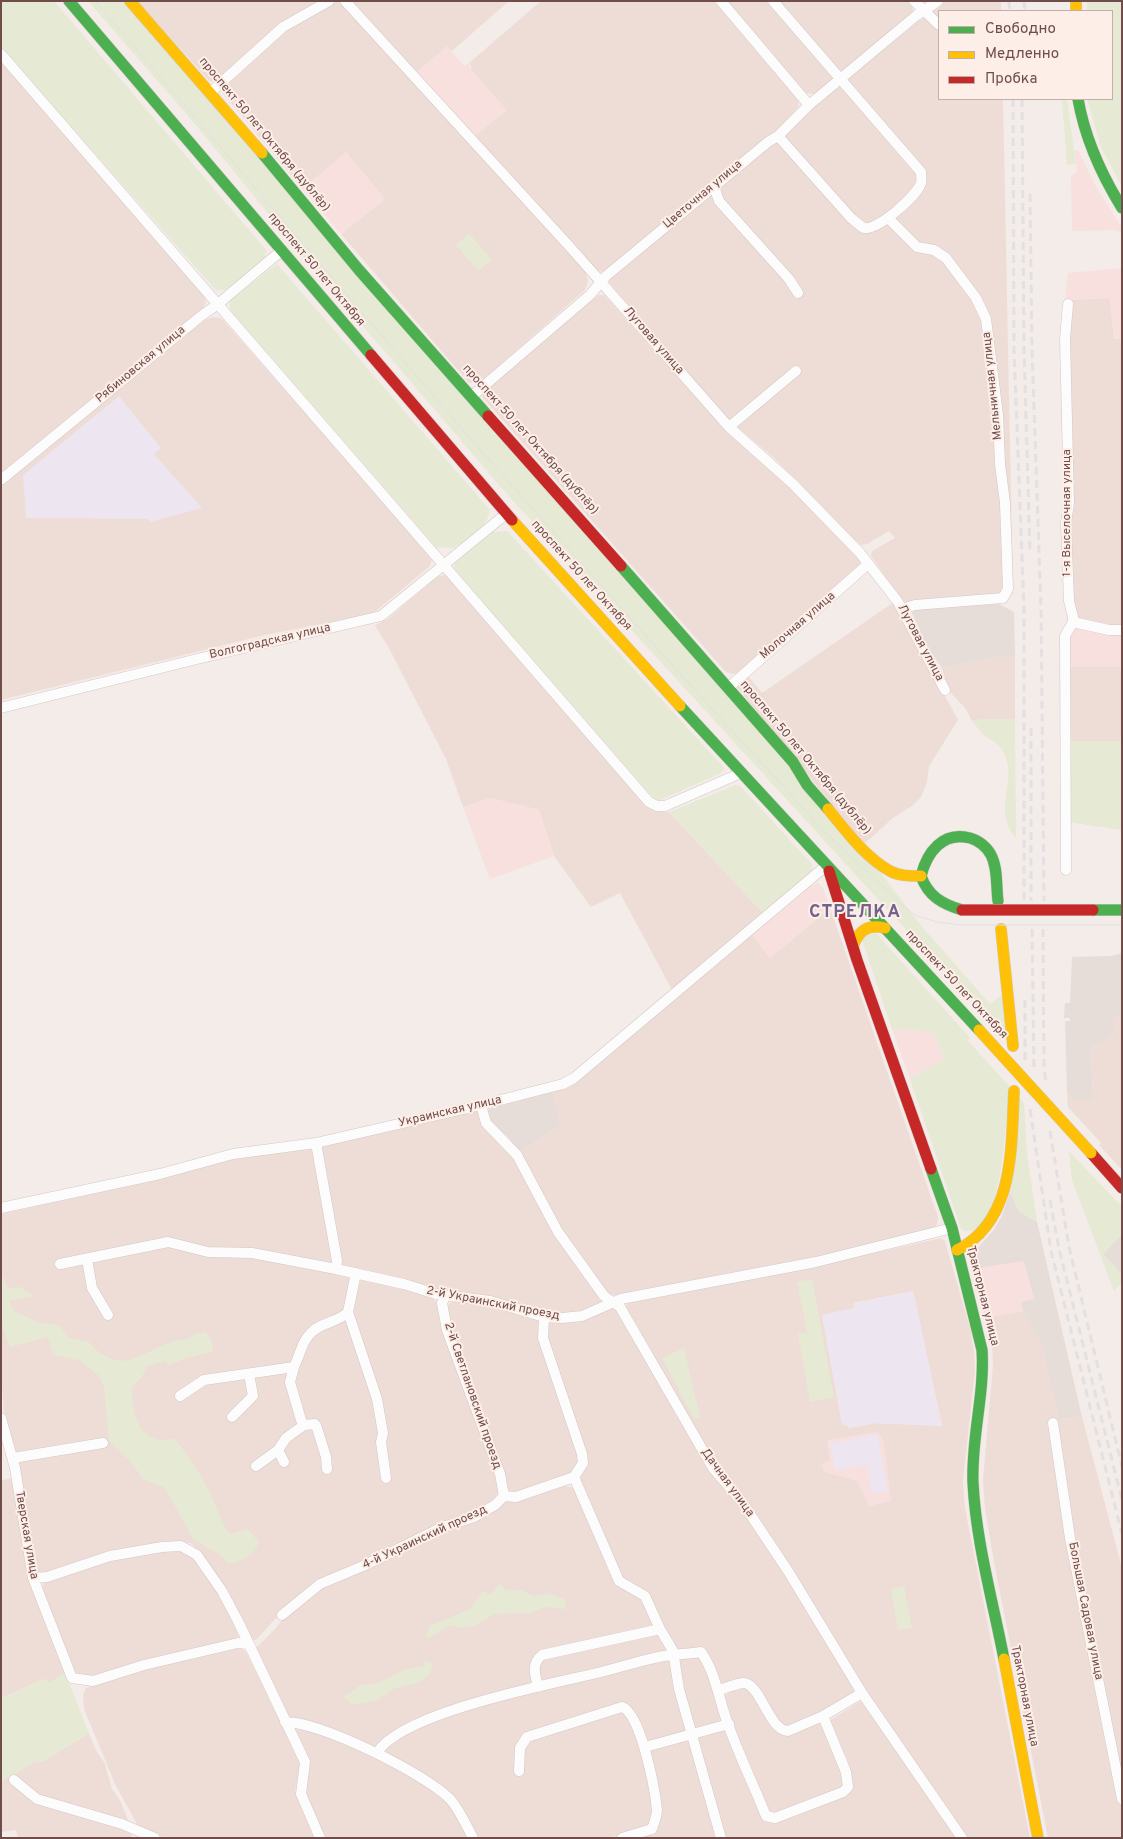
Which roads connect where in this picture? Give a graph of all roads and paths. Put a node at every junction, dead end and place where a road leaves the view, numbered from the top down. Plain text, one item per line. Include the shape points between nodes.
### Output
1 (69, 1) edge
2 (130, 1) edge
3 (329, 1) edge
4 (345, 1) edge
5 (721, 1) edge
6 (773, 1) edge
7 (914, 1) edge
8 (938, 1) edge
9 (924, 11) junction
10 (938, 24) edge
11 (1, 54) edge
12 (840, 80) junction
13 (211, 92) junction
14 (1078, 100) edge
15 (809, 105) junction
16 (778, 136) junction
17 (714, 186) junction
18 (1122, 208) edge
19 (888, 218) junction
20 (281, 251) junction
21 (601, 283) junction
22 (798, 293) dead end
23 (218, 304) junction
24 (1068, 304) dead end
25 (796, 371) dead end
26 (472, 396) junction
27 (729, 427) junction
28 (1, 480) edge
29 (506, 514) junction
30 (444, 564) junction
31 (868, 564) junction
32 (902, 609) junction
33 (1073, 622) junction
34 (1122, 630) edge
35 (728, 688) junction
36 (945, 690) dead end
37 (1, 708) edge
38 (741, 773) junction
39 (827, 865) junction
40 (1066, 870) dead end
41 (921, 876) junction
42 (998, 901) dead end
43 (1122, 910) edge
44 (885, 928) junction
45 (1001, 929) dead end
46 (854, 946) junction
47 (1013, 1046) dead end
48 (1014, 1091) dead end
49 (481, 1105) junction
50 (316, 1143) junction
51 (1122, 1188) edge
52 (1, 1208) edge
53 (952, 1228) junction
54 (957, 1250) junction
55 (87, 1259) junction
56 (60, 1264) dead end
57 (336, 1269) junction
58 (356, 1273) junction
59 (445, 1296) junction
60 (613, 1302) junction
61 (348, 1312) junction
62 (108, 1315) dead end
63 (544, 1316) junction
64 (294, 1367) junction
65 (249, 1374) junction
66 (180, 1396) dead end
67 (232, 1417) dead end
68 (1, 1418) edge
69 (1053, 1423) dead end
70 (304, 1425) junction
71 (103, 1443) dead end
72 (278, 1450) junction
73 (13, 1458) junction
74 (284, 1462) dead end
75 (256, 1466) dead end
76 (327, 1469) dead end
77 (574, 1477) junction
78 (386, 1478) dead end
79 (504, 1496) junction
80 (33, 1578) junction
81 (282, 1615) dead end
82 (660, 1629) junction
83 (247, 1644) junction
84 (675, 1656) junction
85 (538, 1687) junction
86 (719, 1690) junction
87 (862, 1694) junction
88 (823, 1716) junction
89 (285, 1722) junction
90 (729, 1724) junction
91 (692, 1734) junction
92 (645, 1748) junction
93 (377, 1753) junction
94 (519, 1771) dead end
95 (14, 1780) dead end
96 (1122, 1798) edge
97 (135, 1833) edge
98 (155, 1838) edge
99 (320, 1838) edge
100 (474, 1838) edge
101 (622, 1838) edge
102 (721, 1838) edge
103 (962, 1838) edge
104 (1038, 1838) edge

1 - 20 main road, проспект 50 лет Октября
2 - 13 main road, проспект 50 лет Октября (дублёр)
3 - 13 street via 283,27
4 - 21 street, Луговая улица
5 - 15 street
6 - 12 street
7 - 9 street
8 - 9 street, Цветочная улица
9 - 10 street
9 - 12 street, Цветочная улица
11 - 23 street
12 - 15 street, Цветочная улица
12 - 19 street via 921,172 922,182 918,189
13 - 26 main road, проспект 50 лет Октября (дублёр) via 359,270
14 - 18 main road via 1090,150
15 - 16 street, Цветочная улица
16 - 17 street, Цветочная улица
16 - 19 street via 863,228 874,228
17 - 21 street, Цветочная улица
17 - 22 street via 719,201
19 - 32 street, Мельничная улица via 917,247 934,250 946,258 976,298 986,319 1005,503 1008,589 1003,598 915,605
20 - 23 street, Рябиновская улица
20 - 29 main road, проспект 50 лет Октября
21 - 26 street, Цветочная улица
21 - 27 street, Луговая улица
23 - 28 street, Рябиновская улица
23 - 30 street
24 - 33 street, 1-я Выселочная улица via 1065,339 1069,503 1066,523 1069,601
25 - 27 street
26 - 35 main road, проспект 50 лет Октября (дублёр)
27 - 31 street, Луговая улица via 824,514
29 - 30 street, Волгоградская улица
29 - 38 main road, проспект 50 лет Октября
30 - 37 street, Волгоградская улица via 381,616 368,621
30 - 38 street via 649,802 665,806
31 - 32 street, Луговая улица
31 - 35 street, Молочная улица
32 - 36 street, Луговая улица
33 - 34 street
33 - 40 street, 1-я Выселочная улица via 1065,636
35 - 41 main road, проспект 50 лет Октября (дублёр) via 793,762 807,785 856,843 890,871 905,876
38 - 39 main road, проспект 50 лет Октября
39 - 44 main road, проспект 50 лет Октября
39 - 46 main road, Тракторная улица
39 - 49 street, Украинская улица via 574,1078 563,1084
41 - 42 main road via 929,853 942,840 971,838 990,852
41 - 43 main road, bridge via 929,894 940,903 962,910
44 - 46 main road via 866,927 856,935
44 - 51 main road, проспект 50 лет Октября, bridge
45 - 47 main road
46 - 53 main road, Тракторная улица
48 - 54 main road via 1008,1167 1002,1197 987,1226 974,1241
49 - 50 street, Украинская улица
49 - 60 street, Дачная улица via 486,1123 517,1155 558,1232 604,1296
50 - 52 street, Украинская улица via 233,1154 160,1174
50 - 57 street
53 - 54 main road, Тракторная улица
53 - 60 street, 2-й Украинский проезд via 816,1262
54 - 104 main road, Тракторная улица via 982,1350 974,1449 974,1509
55 - 56 street, 2-й Украинский проезд
55 - 57 street, 2-й Украинский проезд via 168,1242 208,1252 252,1253
55 - 62 street via 92,1288
57 - 58 street, 2-й Украинский проезд
58 - 59 street, 2-й Украинский проезд
58 - 61 street
59 - 63 street, 2-й Украинский проезд via 490,1301
59 - 79 street, 2-й Светлановский проезд via 442,1304 446,1330 500,1474
60 - 63 street, 2-й Украинский проезд via 582,1316
60 - 87 street, Дачная улица via 620,1307 713,1468 742,1502 783,1564
61 - 64 street via 314,1330 305,1340
61 - 78 street via 377,1399
63 - 77 street via 543,1338 582,1454 583,1462
64 - 65 street
64 - 70 street via 290,1382
65 - 66 street via 204,1380
65 - 67 street via 253,1396
68 - 73 street, Тверская улица
69 - 96 street, Большая Садовая улица via 1070,1538
70 - 72 street via 286,1438
70 - 76 street via 315,1424
71 - 73 street
72 - 74 street
72 - 75 street
73 - 80 street, Тверская улица
77 - 79 street, 4-й Украинский проезд via 516,1497
77 - 82 street via 620,1581 645,1596
79 - 81 street, 4-й Украинский проезд via 474,1517 444,1527 320,1584
80 - 83 street via 47,1577 110,1556 162,1547 189,1548 204,1563 222,1590
80 - 83 street, Тверская улица via 72,1678 93,1682 144,1665 238,1643
82 - 84 street
82 - 85 street via 542,1655 534,1667
83 - 89 street
84 - 85 street
84 - 86 street via 702,1652
84 - 91 street via 679,1689
85 - 93 street via 429,1718 381,1746
86 - 88 street via 747,1684 782,1730 788,1731
86 - 90 street
87 - 88 street
87 - 103 street, Дачная улица
88 - 90 street via 846,1772 848,1787 843,1792 775,1818 766,1816
89 - 93 street via 324,1732
89 - 99 street via 305,1762 301,1794
90 - 91 street
91 - 92 street
91 - 102 street
92 - 94 street via 632,1714 622,1707 527,1737 520,1748
92 - 101 street via 657,1812 652,1829
93 - 100 street via 428,1782 450,1799
95 - 97 street via 37,1800
97 - 98 street

